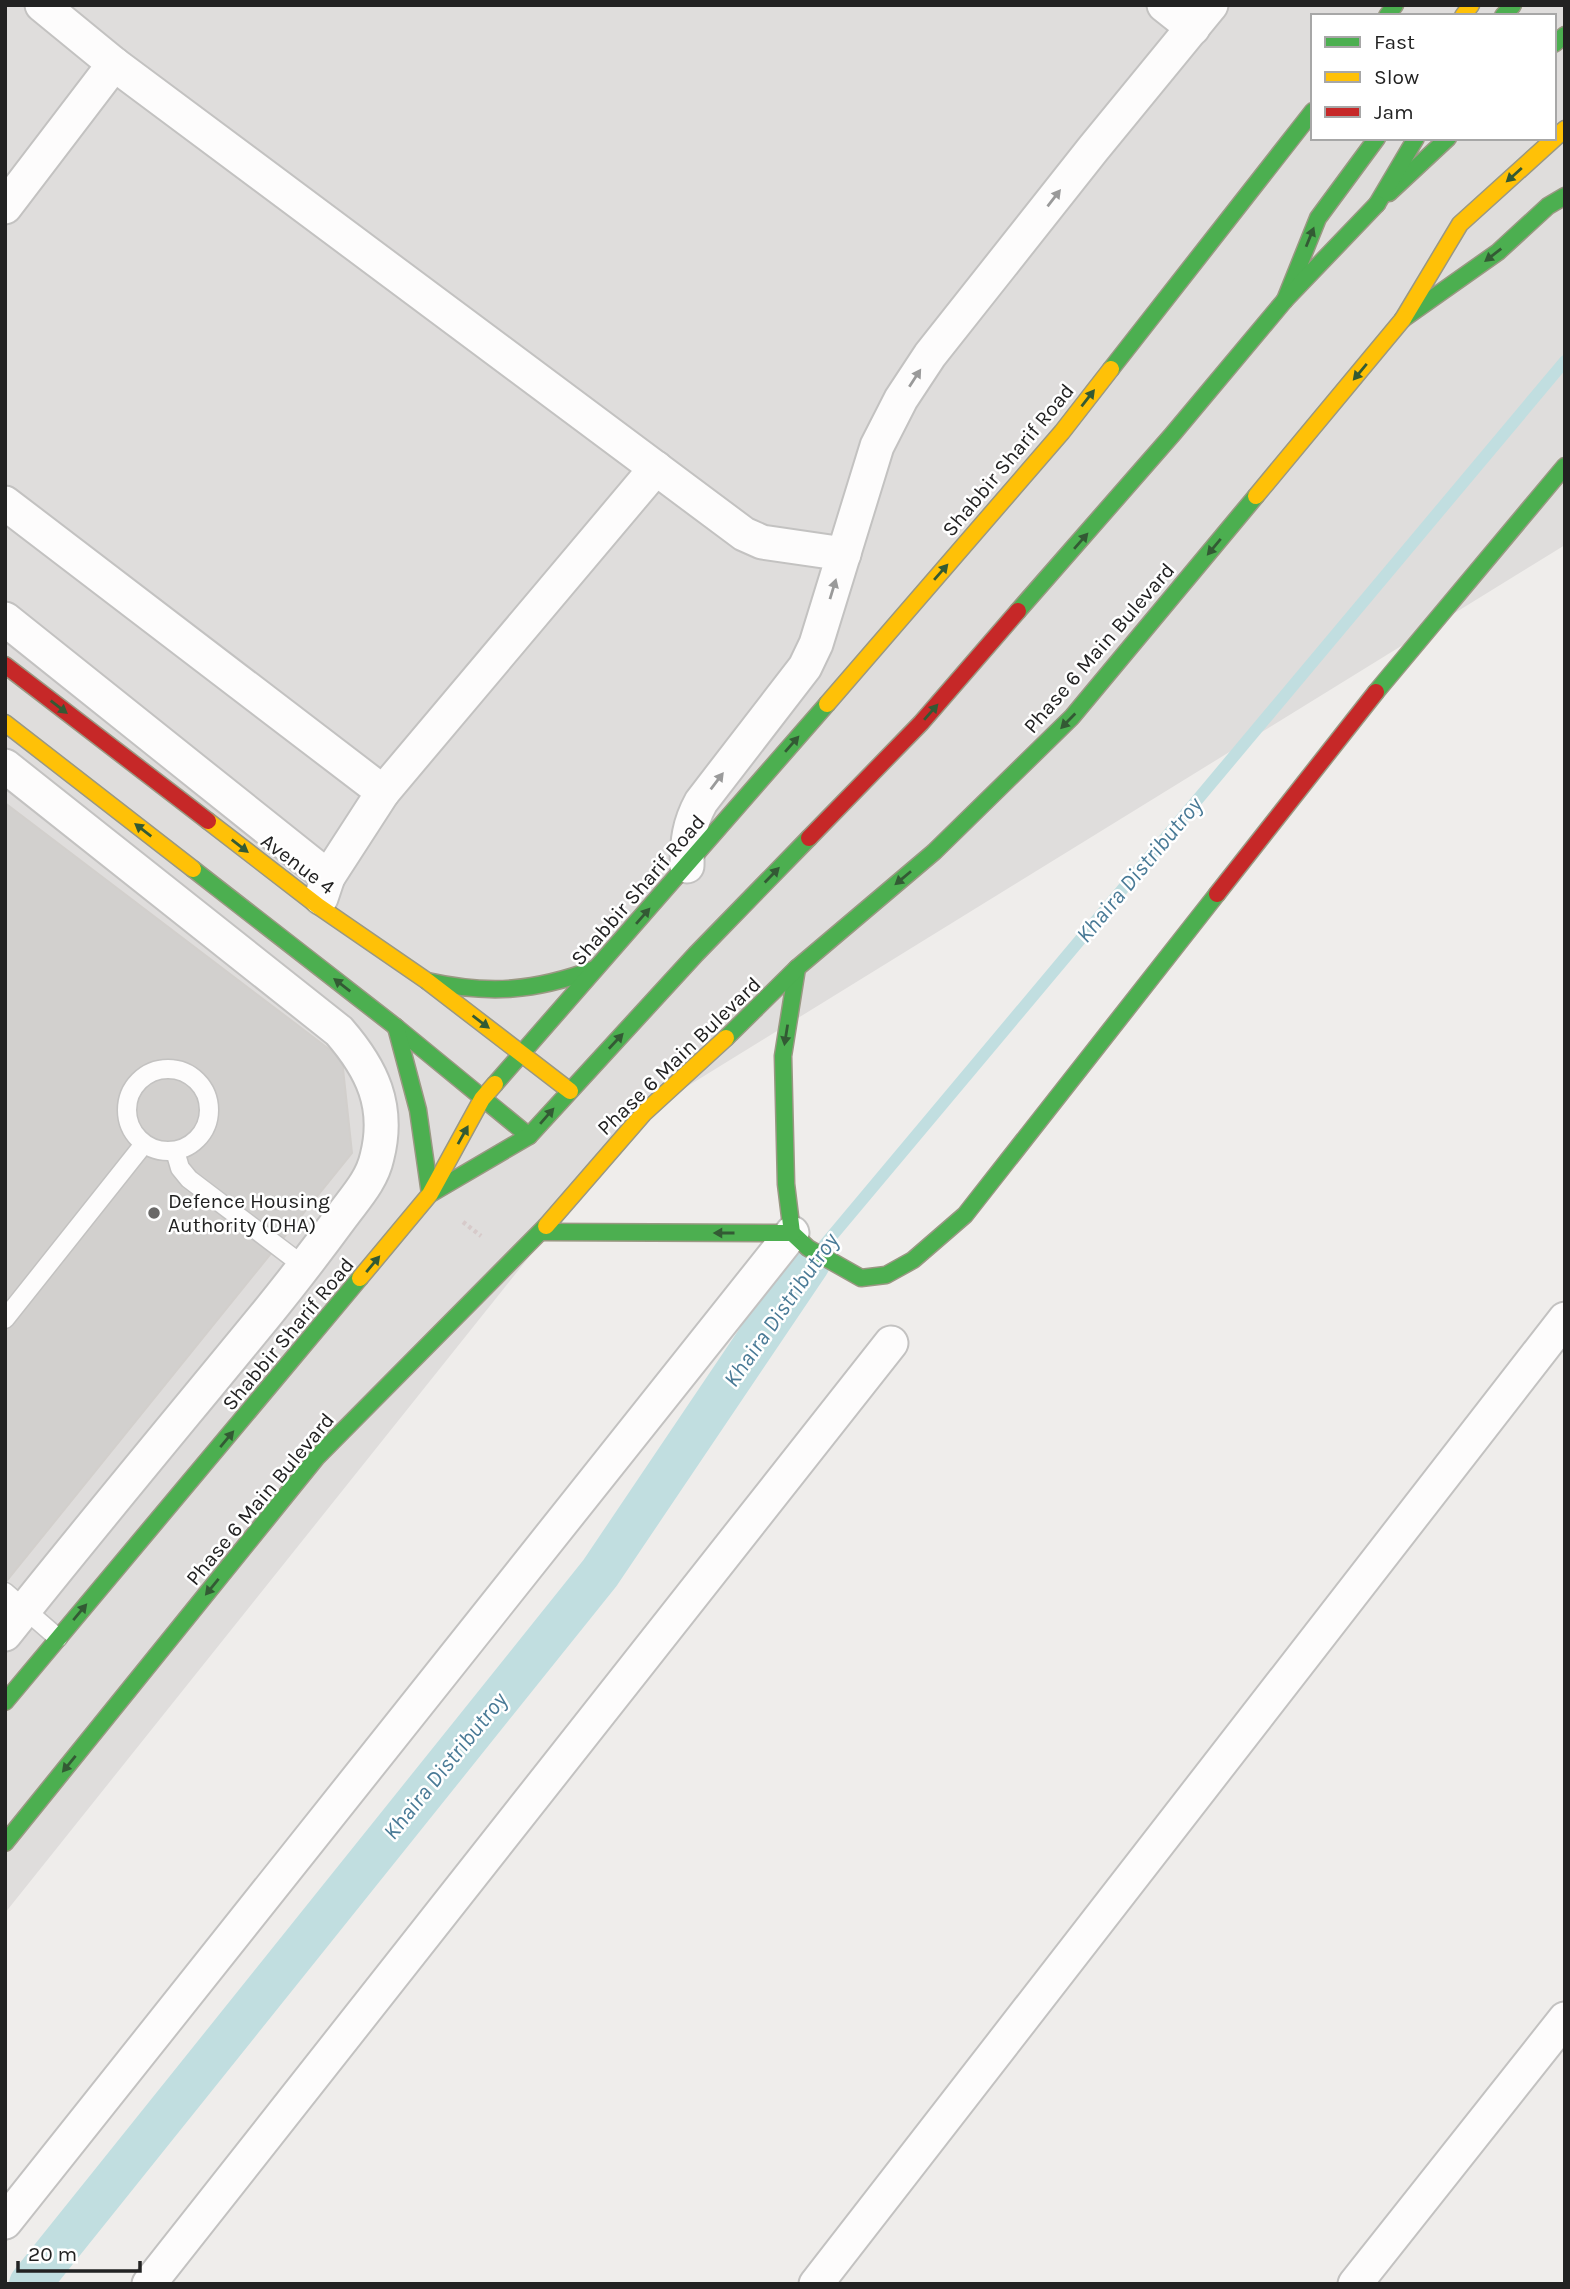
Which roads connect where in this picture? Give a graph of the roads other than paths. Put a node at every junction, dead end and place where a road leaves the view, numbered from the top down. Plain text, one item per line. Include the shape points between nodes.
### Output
1 (42, 5) edge
2 (1164, 5) edge
3 (1202, 16) edge
4 (114, 64) junction
5 (1311, 114) edge
6 (1376, 140) edge
7 (1415, 140) edge
8 (1446, 140) edge
9 (1553, 140) edge
10 (1565, 197) edge
11 (1377, 204) junction
12 (5, 207) edge
13 (1285, 300) junction
14 (1404, 319) junction
15 (1565, 466) edge
16 (656, 468) junction
17 (5, 503) edge
18 (844, 554) junction
19 (5, 619) edge
20 (5, 665) edge
21 (5, 723) edge
22 (5, 766) edge
23 (383, 792) junction
24 (687, 866) junction
25 (323, 892) junction
26 (599, 967) junction
27 (797, 968) junction
28 (426, 981) junction
29 (396, 1027) junction
30 (522, 1052) junction
31 (570, 1091) junction
32 (482, 1099) junction
33 (529, 1136) junction
34 (144, 1144) junction
35 (175, 1152) junction
36 (430, 1195) junction
37 (541, 1232) junction
38 (800, 1241) junction
39 (305, 1268) junction
40 (1565, 1319) edge
41 (5, 1320) edge
42 (891, 1343) dead end
43 (12, 1612) edge
44 (58, 1638) junction
45 (5, 1702) edge
46 (5, 1843) edge
47 (1565, 2019) edge
48 (5, 2222) edge
49 (149, 2284) edge
50 (816, 2284) edge
51 (1355, 2284) edge

1 - 4 street
2 - 3 street
18 -> 3 street via 877,446 908,388
4 - 12 street
4 - 16 street
24 -> 5 main road, Shabbir Sharif Road via 1062,432
13 -> 6 main road via 1318,218
7 - 11 main road
8 - 11 main road
9 -> 14 main road via 1460,224
10 -> 14 main road
11 - 13 main road
31 -> 13 main road via 921,723
14 -> 27 main road, Phase 6 Main Bulevard via 1072,717 934,852
15 - 38 main road via 1410,649 965,1215 913,1260 886,1275 861,1278
16 - 18 street via 744,534 762,542
16 - 23 street
17 - 23 street
24 -> 18 street via 691,819 805,667
19 - 25 street
20 -> 25 main road, Avenue 4
29 -> 21 main road
22 - 39 street via 339,1031 361,1056 380,1109 377,1157 370,1178
23 - 25 street
26 -> 24 main road, Shabbir Sharif Road
25 - 28 main road, Avenue 4
26 - 28 main road via 549,985 511,991 473,991
26 - 30 main road, Shabbir Sharif Road
27 - 37 main road, Phase 6 Main Bulevard via 644,1113
27 -> 38 main road via 783,1056 786,1184
28 -> 30 main road, Avenue 4
29 - 32 main road
29 - 36 main road via 422,1126
30 - 31 main road, Avenue 4
30 - 32 main road, Shabbir Sharif Road
33 -> 31 main road
32 - 33 main road
36 -> 32 main road, Shabbir Sharif Road
33 - 36 main road
34 - 35 lane via 153,1150
34 - 35 lane via 129,1127 126,1104 130,1094 135,1083 154,1070 177,1069 198,1080 209,1099 209,1123 195,1142
34 - 41 lane
35 - 39 lane via 189,1179
44 -> 36 main road, Shabbir Sharif Road
38 -> 37 main road
37 -> 46 main road, Phase 6 Main Bulevard via 317,1457
38 - 48 street
39 - 43 street
40 - 50 street
42 - 49 street
43 - 44 lane
44 - 45 main road, Shabbir Sharif Road
47 - 51 street

